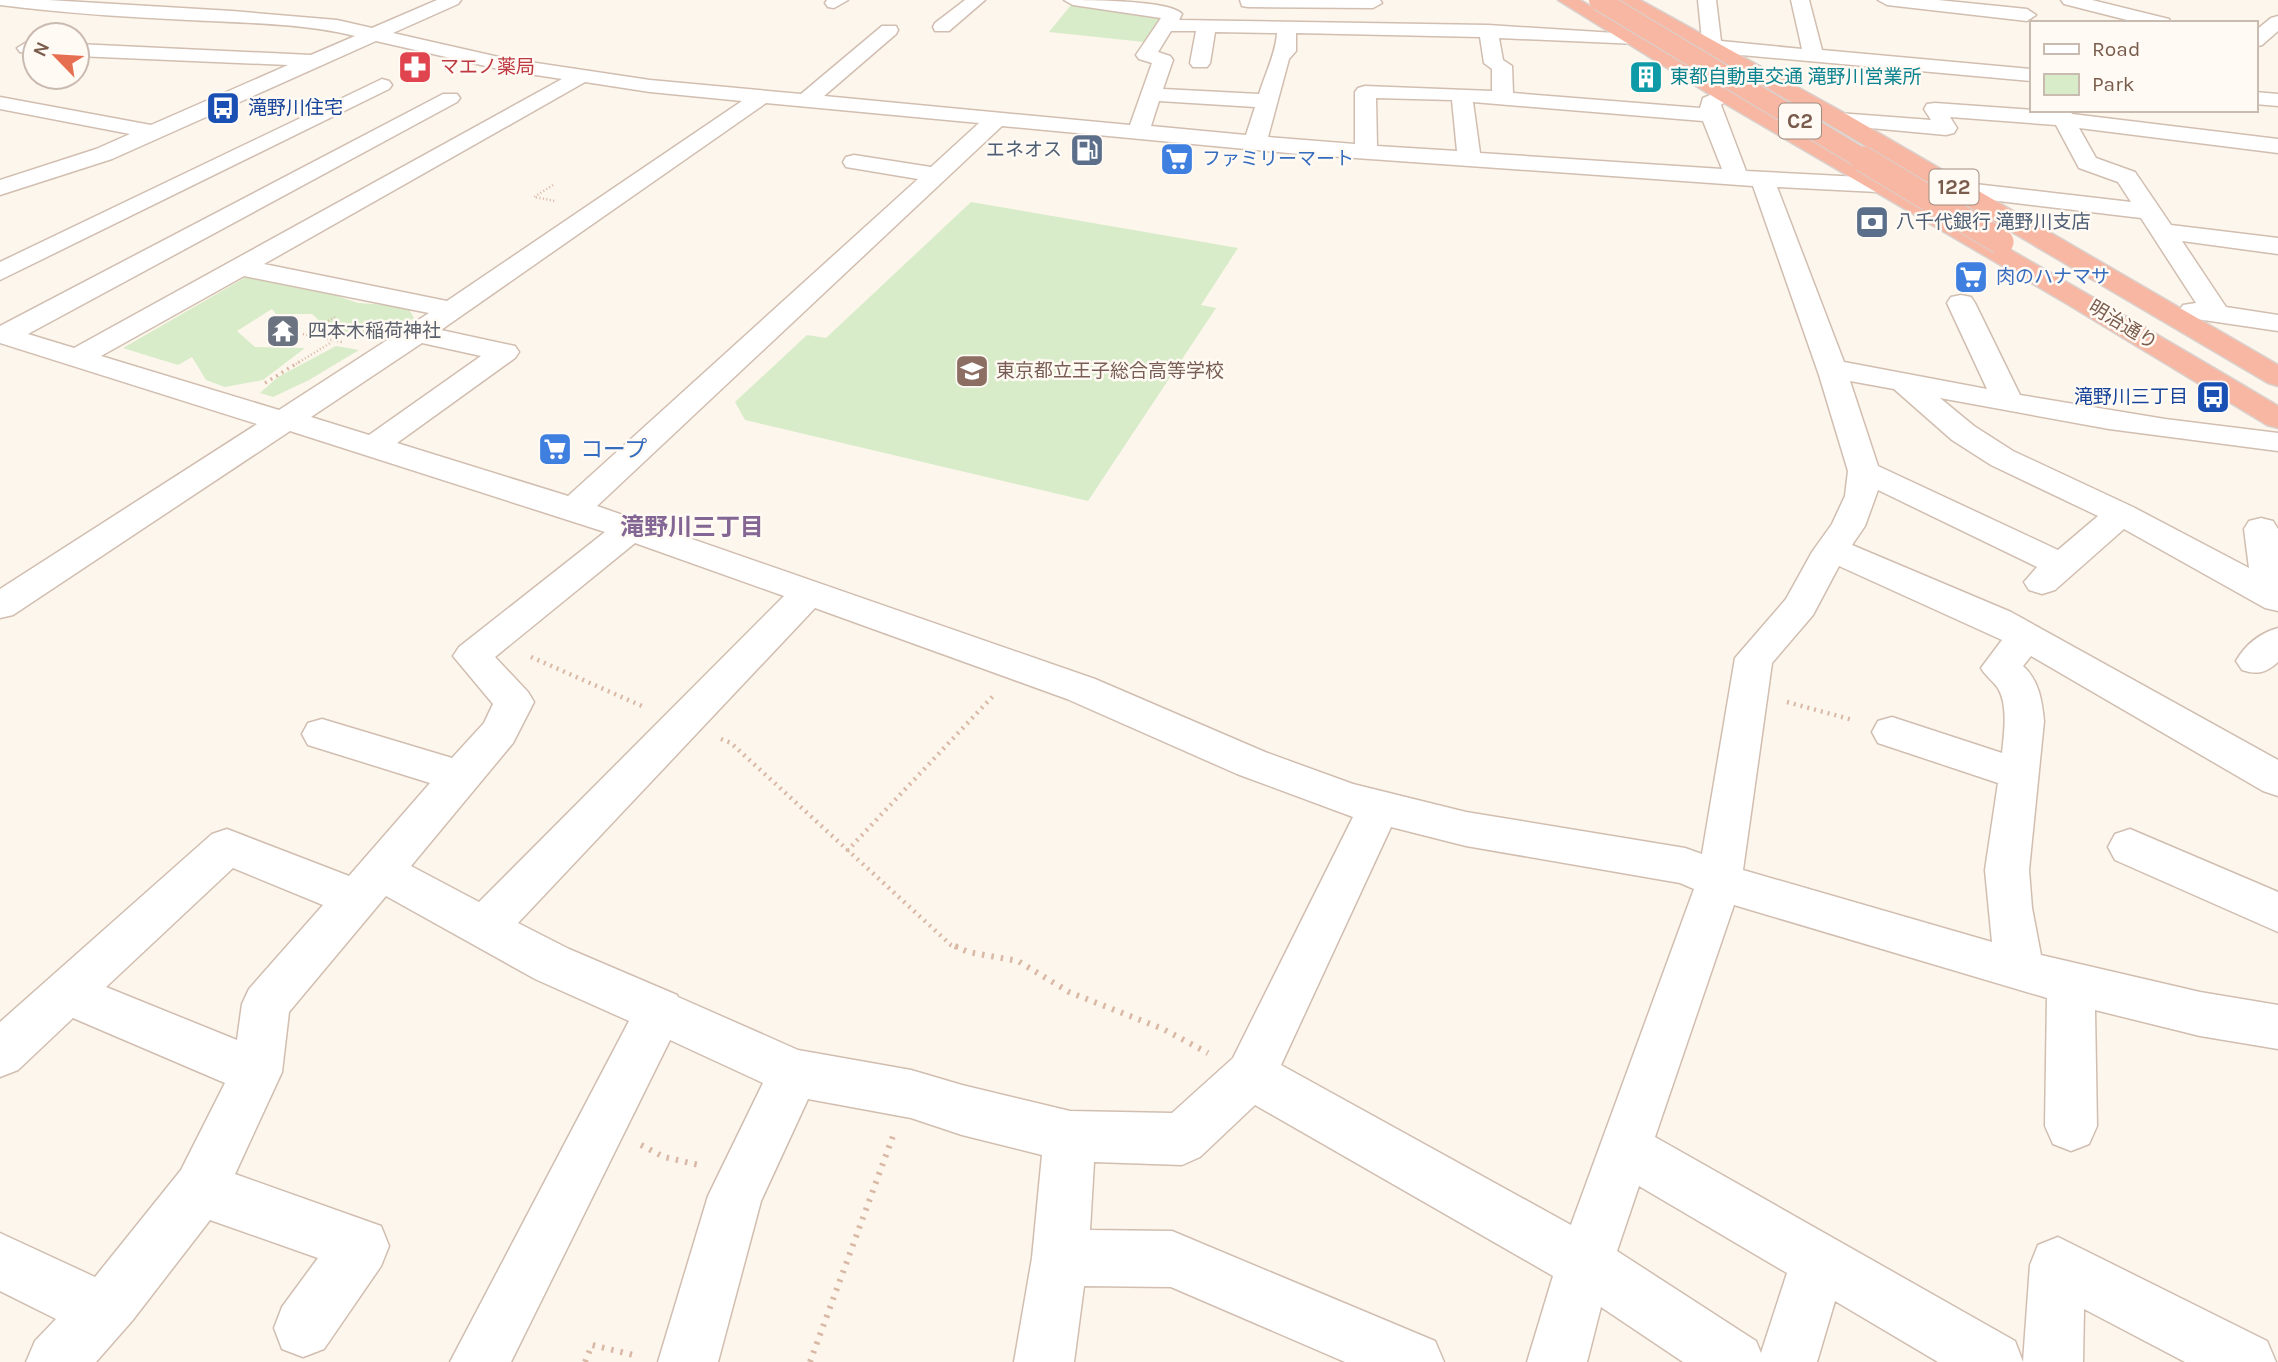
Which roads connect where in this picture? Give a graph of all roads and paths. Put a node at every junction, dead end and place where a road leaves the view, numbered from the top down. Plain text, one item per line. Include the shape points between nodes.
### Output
1 (98, 0) edge
2 (452, 0) edge
3 (976, 0) edge
4 (1073, 0) edge
5 (1567, 0) edge
6 (1599, 0) edge
7 (1627, 0) edge
8 (1707, 0) edge
9 (1800, 0) edge
10 (1887, 0) edge
11 (2070, 0) edge
12 (1277, 1) edge
13 (1320, 1) edge
14 (1228, 2) dead end
15 (1372, 2) edge
16 (1130, 4) edge
17 (326, 5) dead end
18 (2129, 6) edge
19 (6, 7) edge
20 (77, 9) junction
21 (1473, 10) dead end
22 (138, 12) junction
23 (1176, 16) junction
24 (2030, 17) edge
25 (2158, 21) edge
26 (293, 22) junction
27 (2278, 22) edge
28 (942, 27) dead end
29 (1206, 27) junction
30 (1283, 29) junction
31 (889, 30) dead end
32 (1327, 30) junction
33 (1371, 30) junction
34 (1486, 31) junction
35 (376, 33) junction
36 (91, 39) edge
37 (1632, 40) junction
38 (1707, 46) junction
39 (2259, 47) edge
40 (91, 48) edge
41 (1366, 52) dead end
42 (1814, 55) junction
43 (316, 61) junction
44 (1200, 63) dead end
45 (1910, 65) junction
46 (295, 70) junction
47 (2030, 75) edge
48 (580, 77) junction
49 (423, 93) dead end
50 (1151, 93) junction
51 (1462, 94) junction
52 (763, 96) junction
53 (1503, 97) junction
54 (450, 98) junction
55 (2257, 98) edge
56 (807, 100) junction
57 (2278, 100) edge
58 (1267, 101) junction
59 (0, 103) edge
60 (1718, 105) junction
61 (1611, 106) junction
62 (1935, 108) junction
63 (520, 110) junction
64 (51, 113) junction
65 (2061, 115) edge
66 (999, 118) junction
67 (1838, 119) junction
68 (13, 128) dead end
69 (1617, 128) dead end
70 (153, 132) junction
71 (1138, 132) junction
72 (1255, 143) junction
73 (2278, 146) edge
74 (250, 150) junction
75 (1366, 152) junction
76 (1469, 159) junction
77 (855, 162) dead end
78 (326, 164) junction
79 (936, 175) junction
80 (398, 178) junction
81 (1750, 179) junction
82 (27, 181) junction
83 (1880, 185) junction
84 (0, 188) edge
85 (1957, 189) junction
86 (0, 203) edge
87 (2155, 221) junction
88 (2007, 242) dead end
89 (2278, 246) edge
90 (240, 267) junction
91 (0, 272) edge
92 (1961, 303) dead end
93 (2153, 305) junction
94 (453, 310) junction
95 (2217, 314) junction
96 (2278, 323) edge
97 (323, 331) dead end
98 (2, 334) edge
99 (303, 334) dead end
100 (417, 334) junction
101 (312, 337) junction
102 (77, 358) junction
103 (1831, 368) junction
104 (286, 370) dead end
105 (2278, 377) edge
106 (1903, 382) junction
107 (2008, 402) junction
108 (2278, 402) edge
109 (2278, 419) edge
110 (287, 421) junction
111 (2278, 442) edge
112 (373, 446) junction
113 (1864, 471) junction
114 (574, 509) junction
115 (2121, 514) junction
116 (2261, 528) dead end
117 (631, 529) junction
118 (1831, 549) junction
119 (809, 592) junction
120 (7, 594) edge
121 (2274, 597) edge
122 (2026, 637) junction
123 (1019, 667) junction
124 (1749, 691) junction
125 (1892, 732) joint
126 (322, 734) dead end
127 (2018, 774) junction
128 (461, 776) junction
129 (2278, 780) edge
130 (777, 784) dead end
131 (1379, 808) junction
132 (2130, 847) dead end
133 (847, 851) junction
134 (1720, 879) junction
135 (368, 885) junction
136 (2278, 913) edge
137 (484, 928) junction
138 (2021, 971) junction
139 (2071, 984) junction
140 (67, 993) junction
141 (660, 1010) junction
142 (2278, 1027) edge
143 (0, 1054) edge
144 (257, 1072) junction
145 (795, 1073) junction
146 (1251, 1075) junction
147 (911, 1094) junction
148 (603, 1125) junction
149 (2071, 1126) dead end
150 (1070, 1136) junction
151 (1625, 1149) junction
152 (754, 1156) junction
153 (201, 1189) junction
154 (1060, 1258) junction
155 (0, 1261) edge
156 (1819, 1261) junction
157 (1585, 1263) junction
158 (102, 1311) junction
159 (303, 1328) dead end
160 (665, 1359) edge
161 (56, 1362) edge
162 (480, 1362) edge
163 (584, 1362) edge
164 (810, 1362) edge
165 (1044, 1362) edge
166 (1414, 1362) edge
167 (1557, 1362) edge
168 (1735, 1362) edge
169 (1787, 1362) edge
170 (1993, 1362) edge
171 (2053, 1362) edge
172 (2246, 1362) edge

1 - 20 street
2 - 35 street
3 - 28 street
4 - 16 street
5 - 37 highway, 明治通り / 122
6 - 108 highway, C2, bridge via 1989,235
7 - 38 highway, 明治通り / 122
8 - 38 street via 1712,41
9 - 42 street
10 - 24 street
11 - 18 street
12 - 13 street
12 - 14 street
12 - 30 street
13 - 15 street
13 - 32 street
15 - 33 street
16 - 23 street
17 - 26 street
18 - 25 street
19 - 20 street
20 - 22 street
21 - 34 street
22 - 26 street
22 - 36 street
23 - 29 street
23 - 50 street via 1146,55 1163,60
26 - 35 street
27 - 39 street
29 - 30 street
29 - 44 street
30 - 32 street
30 - 58 street via 1286,51
31 - 56 street
32 - 33 street
33 - 34 street
33 - 41 street
34 - 37 street
34 - 53 street via 1494,63 1502,66
35 - 43 street
35 - 48 street via 445,53
37 - 60 highway, 明治通り / 122
38 - 42 street
38 - 67 highway, 明治通り / 122
40 - 43 street
42 - 45 street
43 - 46 street
45 - 47 street
45 - 62 street
46 - 70 street
46 - 74 street via 389,87
48 - 52 street
48 - 63 street
49 - 54 street
50 - 58 street
50 - 71 street
51 - 53 street
51 - 75 street via 1362,81
51 - 76 street
52 - 56 street
52 - 94 street
53 - 61 street
54 - 63 street
54 - 78 street
55 - 57 street
56 - 66 street
58 - 72 street
59 - 64 street
60 - 61 street
60 - 81 street
60 - 83 highway, 明治通り / 122
61 - 69 street
62 - 65 street
62 - 67 street via 1945,128
63 - 80 street
64 - 68 street
64 - 70 street
65 - 73 street
65 - 87 street via 2087,163 2127,177
66 - 71 street
66 - 79 street
67 - 85 highway, 明治通り / 122
70 - 82 street
71 - 72 street
72 - 75 street
74 - 78 street
74 - 91 street
75 - 76 street
76 - 81 street
77 - 79 street
78 - 80 street
78 - 98 street via 22,328
79 - 114 street
80 - 90 street
81 - 83 street
81 - 103 street
82 - 84 street
82 - 86 street
83 - 85 street
83 - 109 highway, 明治通り / 122
85 - 87 street
85 - 93 highway, 明治通り / 122
87 - 89 street
87 - 95 street
88 - 108 highway, C2
90 - 94 street
90 - 102 street
92 - 107 street
93 - 95 street
93 - 105 highway, 明治通り / 122
94 - 100 street
95 - 96 street
97 - 101 path
98 - 102 street
99 - 101 path
100 - 110 street
100 - 112 street via 505,352
101 - 104 path via 332,342
102 - 110 street
103 - 106 street
103 - 113 street
106 - 107 street
106 - 115 street via 1963,433 2002,458
107 - 111 street via 2151,428
110 - 112 street
110 - 120 street
112 - 114 street
113 - 115 street via 2051,574
113 - 118 street via 1861,496
114 - 117 street
115 - 121 street
116 - 121 street
117 - 119 street
117 - 128 street via 472,656 514,702 499,732
118 - 122 street
118 - 124 street via 1800,606 1754,658
119 - 123 street
119 - 137 street
122 - 127 street via 2000,667 2016,682 2021,698 2025,741
122 - 129 street
123 - 131 street via 1300,783
123 - 133 path
124 - 125 path
124 - 134 street
125 - 127 street
126 - 128 street
127 - 138 street via 2007,905
128 - 135 street
130 - 133 path
131 - 134 street via 1466,829 1685,866
131 - 146 street
132 - 136 street
133 - 146 path via 951,945 1018,961 1069,992 1163,1029
134 - 138 street
134 - 151 street
135 - 137 street
135 - 140 street via 227,847
135 - 144 street via 266,1004
137 - 141 street via 552,964
138 - 139 street
139 - 142 street
139 - 149 street
140 - 143 street
140 - 144 street
141 - 145 street
141 - 148 street
144 - 153 street
145 - 147 street
145 - 152 street
146 - 150 street via 1182,1139
146 - 157 street
147 - 150 street
147 - 164 path
148 - 152 path via 664,1157 728,1171
148 - 162 street
150 - 154 street
151 - 156 street
151 - 157 street
152 - 160 street
153 - 158 street
153 - 159 street via 361,1246
154 - 165 street
154 - 166 street via 1172,1259
155 - 158 street
156 - 169 street
156 - 170 street
157 - 167 street
157 - 168 street
158 - 161 street
160 - 163 path via 592,1345
171 - 172 street via 2058,1265

